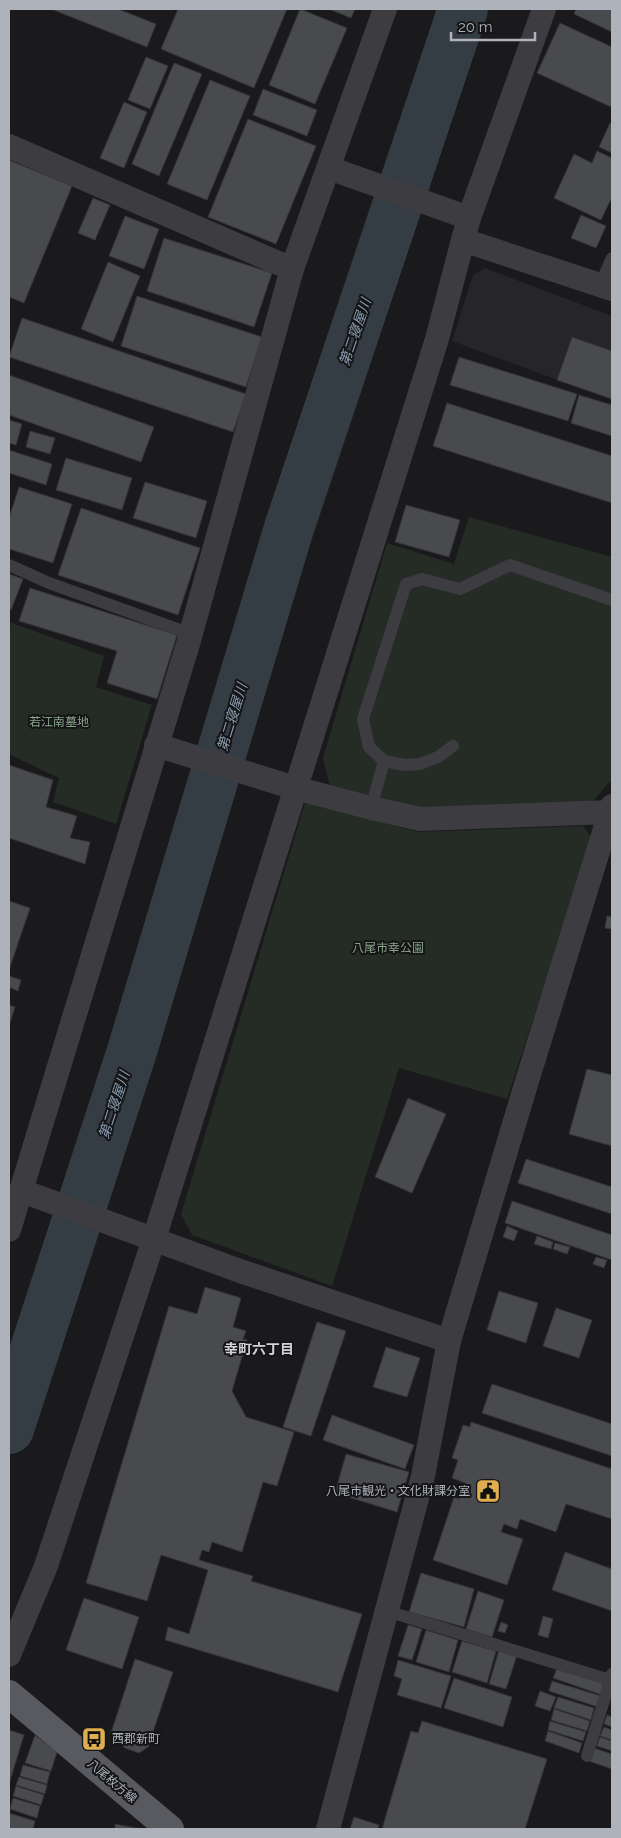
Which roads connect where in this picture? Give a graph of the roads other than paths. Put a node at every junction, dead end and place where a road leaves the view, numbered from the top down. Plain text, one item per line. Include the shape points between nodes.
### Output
1 (385, 9) edge
2 (544, 9) edge
3 (9, 146) edge
4 (329, 168) junction
5 (466, 229) junction
6 (612, 258) edge
7 (292, 269) junction
8 (606, 287) edge
9 (9, 565) edge
10 (612, 600) edge
11 (191, 634) junction
12 (156, 746) junction
13 (453, 746) dead end
14 (384, 761) junction
15 (295, 788) junction
16 (371, 808) junction
17 (612, 810) edge
18 (22, 1191) junction
19 (9, 1230) edge
20 (154, 1240) junction
21 (449, 1340) junction
22 (387, 1611) junction
23 (9, 1655) edge
24 (611, 1677) edge
25 (9, 1694) edge
26 (587, 1756) dead end
27 (170, 1829) edge
28 (328, 1829) edge

1 - 4 street
2 - 5 street
3 - 7 street
4 - 5 street
4 - 7 street
5 - 8 street
5 - 15 street via 438,339
6 - 8 lane
7 - 11 street
9 - 11 lane via 49,583
10 - 14 lane via 510,565 460,589 422,579 406,584 363,719 369,748
11 - 12 street
12 - 15 street
12 - 18 street
13 - 14 lane via 420,764
14 - 16 lane
15 - 16 street
15 - 20 street
16 - 17 street via 420,819
17 - 21 street
18 - 19 street
18 - 20 street
20 - 21 street
20 - 23 street via 46,1566
21 - 22 street via 424,1476
22 - 24 lane
22 - 28 street
24 - 26 lane
25 - 27 main road, 八尾枚方線

